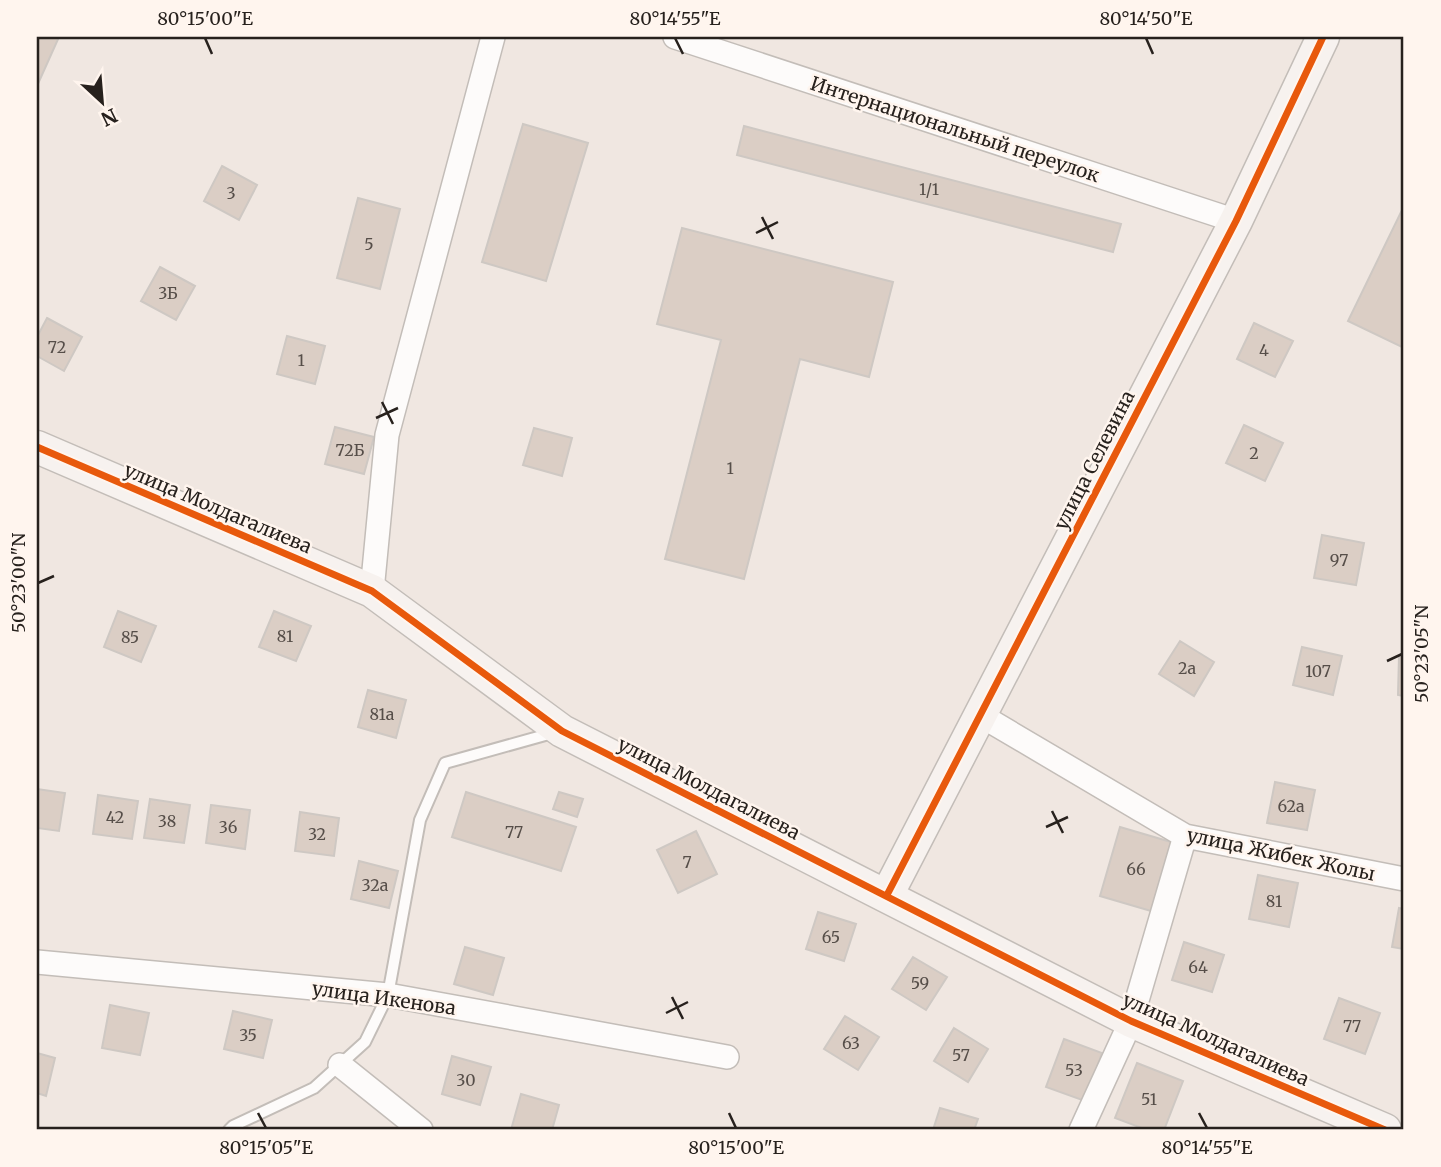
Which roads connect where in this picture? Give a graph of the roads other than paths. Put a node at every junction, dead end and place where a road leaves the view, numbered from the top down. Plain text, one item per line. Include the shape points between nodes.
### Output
1 (493, 37) edge
2 (675, 37) edge
3 (1323, 37) edge
4 (710, 42) edge
5 (1236, 221) junction
6 (37, 447) edge
7 (372, 591) junction
8 (980, 715) junction
9 (562, 731) junction
10 (1185, 836) junction
11 (1404, 879) edge
12 (887, 895) junction
13 (37, 962) edge
14 (388, 995) junction
15 (1131, 1021) junction
16 (727, 1057) dead end
17 (340, 1065) junction
18 (229, 1130) edge
19 (421, 1130) edge
20 (1081, 1130) edge
21 (1385, 1130) edge

1 - 7 street via 387,435
2 - 4 street, Интернациональный переулок
3 - 5 street, улица Селевина
4 - 5 street, Интернациональный переулок
5 - 8 street, улица Селевина
6 - 7 street, улица Молдагалиева
7 - 9 street, улица Молдагалиева
8 - 10 street, улица Жибек Жолы
8 - 12 street, улица Селевина
9 - 12 street, улица Молдагалиева
9 - 14 lane via 445,763 420,820
10 - 11 street, улица Жибек Жолы
10 - 15 street
12 - 15 street, улица Молдагалиева
13 - 14 street, улица Икенова
14 - 16 street, улица Икенова
14 - 17 lane via 365,1042
15 - 20 street
15 - 21 street, улица Молдагалиева
17 - 18 lane via 314,1088
17 - 19 street

